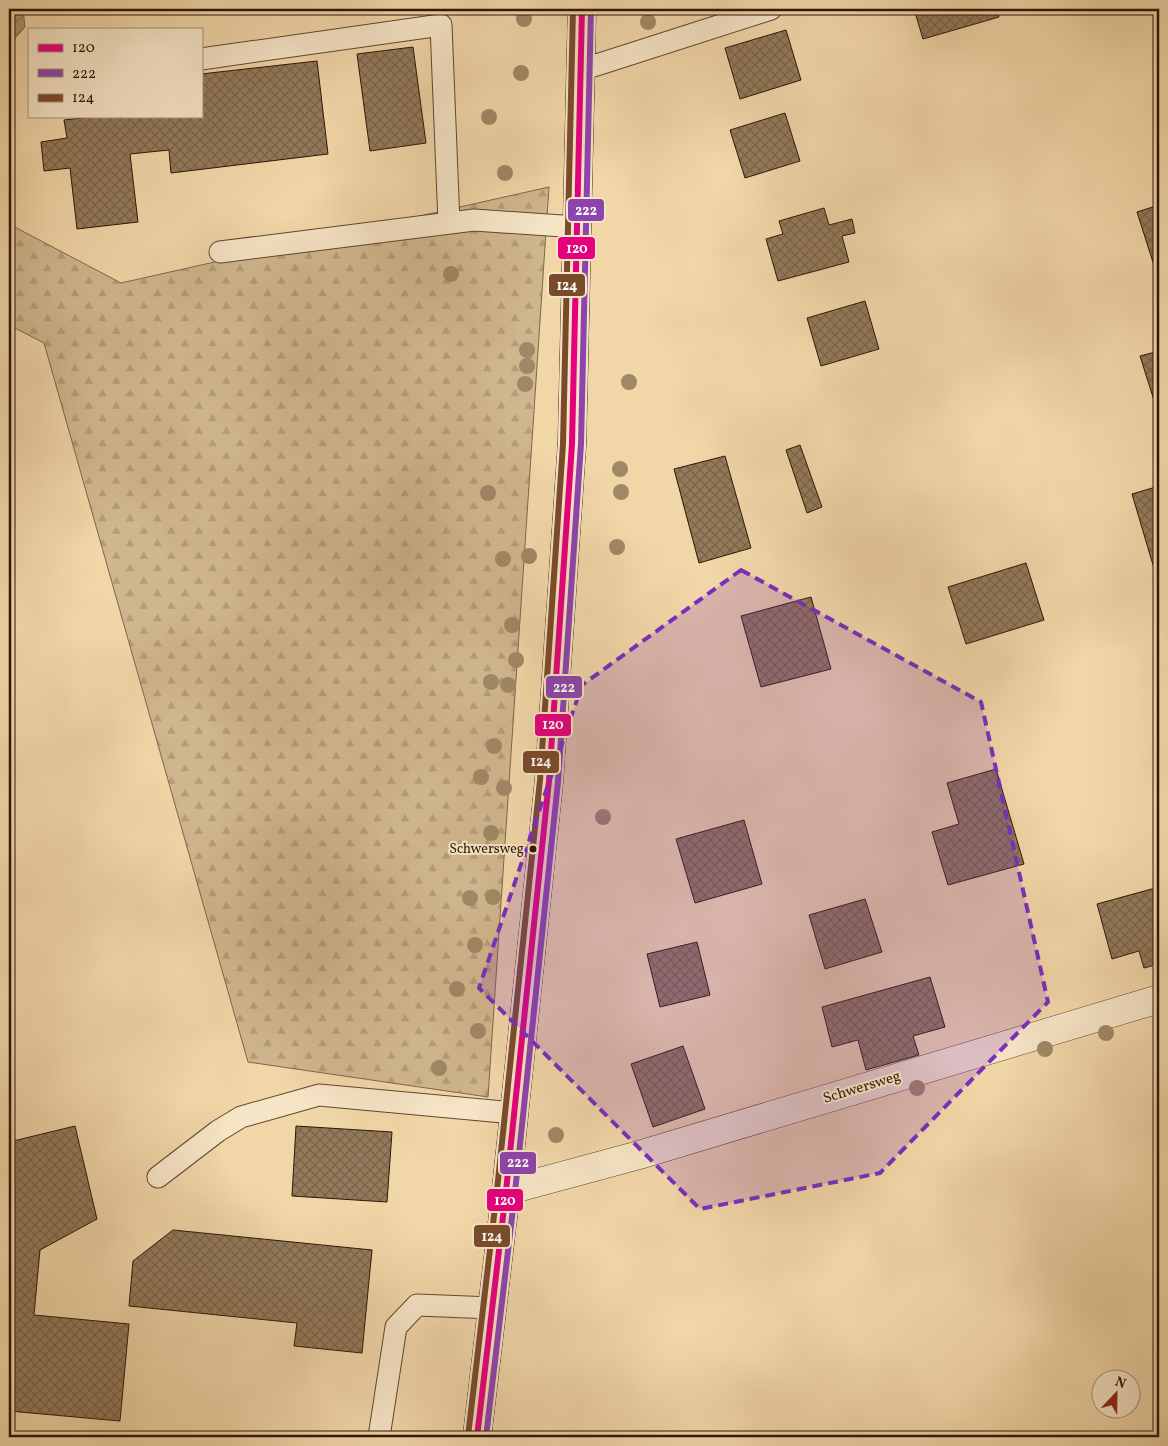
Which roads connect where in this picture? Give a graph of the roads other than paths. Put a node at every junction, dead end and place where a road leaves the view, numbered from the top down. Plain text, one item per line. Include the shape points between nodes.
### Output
1 (582, 9) edge
2 (770, 9) edge
3 (202, 59) edge
4 (581, 70) junction
5 (449, 223) junction
6 (577, 227) junction
7 (220, 252) dead end
8 (1159, 999) edge
9 (514, 1113) junction
10 (158, 1177) dead end
11 (506, 1191) junction
12 (492, 1308) junction
13 (379, 1437) edge
14 (477, 1437) edge

1 - 4 street
2 - 4 lane
3 - 5 lane via 441,25
4 - 6 street
5 - 6 lane via 474,220
5 - 7 lane
6 - 9 street via 572,444 549,781
8 - 11 street, Schwersweg via 639,1155
9 - 10 lane via 319,1095 241,1117
9 - 11 street
11 - 12 street
12 - 13 lane via 417,1305 396,1327
12 - 14 street

